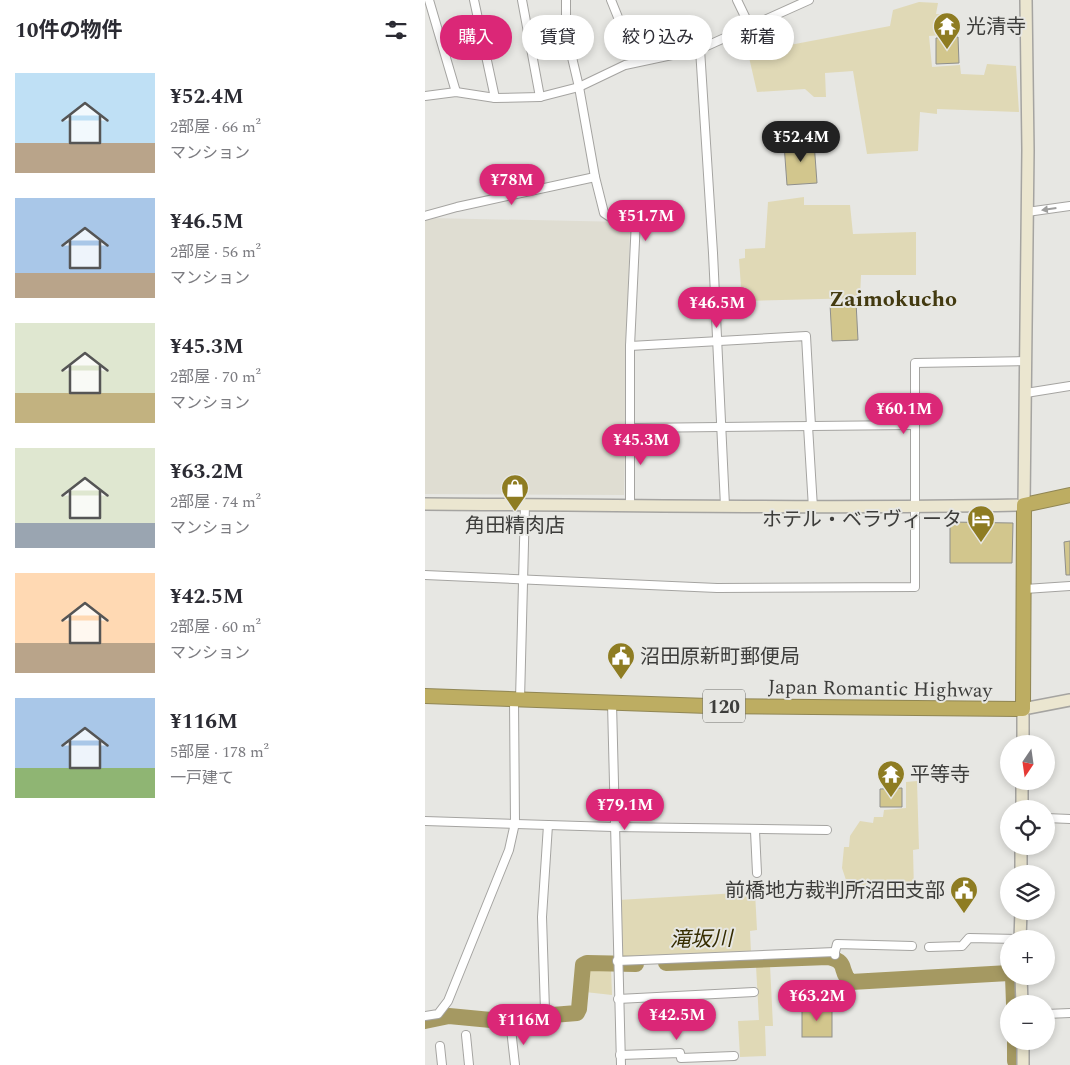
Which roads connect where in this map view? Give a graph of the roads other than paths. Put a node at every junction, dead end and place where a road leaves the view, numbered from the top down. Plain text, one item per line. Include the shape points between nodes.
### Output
1 (429, 0) edge
2 (474, 0) edge
3 (522, 0) edge
4 (566, 0) edge
5 (611, 0) edge
6 (737, 0) edge
7 (809, 0) edge
8 (1026, 0) edge
9 (744, 15) edge
10 (776, 15) edge
11 (645, 60) edge
12 (701, 60) edge
13 (635, 62) junction
14 (579, 87) junction
15 (456, 92) junction
16 (425, 96) edge
17 (540, 97) junction
18 (495, 98) junction
19 (595, 177) junction
20 (1070, 206) edge
21 (1027, 212) junction
22 (425, 216) edge
23 (717, 340) junction
24 (630, 346) junction
25 (1026, 361) junction
26 (1070, 386) edge
27 (1026, 393) junction
28 (913, 425) junction
29 (809, 426) junction
30 (721, 427) junction
31 (629, 428) junction
32 (1070, 495) edge
33 (425, 504) edge
34 (525, 504) junction
35 (630, 504) junction
36 (1024, 505) junction
37 (725, 506) junction
38 (914, 507) junction
39 (813, 508) junction
40 (425, 575) edge
41 (523, 579) junction
42 (1070, 586) edge
43 (1025, 589) junction
44 (425, 696) edge
45 (517, 700) junction
46 (1070, 700) edge
47 (612, 702) junction
48 (1023, 709) junction
49 (1023, 735) edge
50 (1055, 818) edge
51 (1070, 819) edge
52 (425, 820) edge
53 (515, 824) junction
54 (548, 825) junction
55 (613, 827) junction
56 (755, 830) junction
57 (827, 830) dead end
58 (757, 873) dead end
59 (1000, 939) edge
60 (912, 946) dead end
61 (929, 947) dead end
62 (617, 965) junction
63 (755, 992) dead end
64 (618, 999) junction
65 (545, 1011) dead end
66 (1070, 1013) edge
67 (1055, 1014) edge
68 (425, 1016) edge
69 (511, 1029) dead end
70 (466, 1035) dead end
71 (440, 1046) dead end
72 (1023, 1050) edge
73 (620, 1054) junction
74 (734, 1056) dead end
75 (442, 1065) edge
76 (469, 1065) edge
77 (515, 1065) edge
78 (621, 1065) edge
79 (1023, 1065) edge

1 - 15 street
2 - 18 street
3 - 17 street
4 - 14 street via 566,32
5 - 13 street
6 - 9 street
7 - 10 street
8 - 21 street
11 - 13 street
12 - 23 street
13 - 14 street
14 - 17 street
14 - 19 street
15 - 16 street
15 - 18 street
17 - 18 street
19 - 22 street
19 - 24 street via 604,213 610,217 636,220
20 -> 21 street
21 - 25 street
23 - 24 street
23 - 29 street via 806,336
23 - 30 street
24 - 31 street
25 - 27 street
25 - 28 street via 915,363
26 - 27 street
27 - 36 street
28 - 29 street
28 - 38 street via 916,428
29 - 30 street
29 - 39 street
30 - 31 street
30 - 37 street
31 - 35 street
32 - 36 highway
33 - 34 street
34 - 35 street
34 - 41 street
35 - 37 street
36 - 38 street
36 - 43 highway
37 - 39 street
38 - 39 street
38 - 41 street via 915,587 717,588
40 - 41 street
41 - 45 street
42 - 43 street
43 - 48 highway
44 - 45 highway, Japan Romantic Highway / 120
45 - 47 highway, Japan Romantic Highway / 120
45 - 53 street
46 - 48 street
47 - 48 highway, Japan Romantic Highway / 120
47 - 55 street
48 - 49 street
50 - 51 street
52 - 53 street
53 - 54 street
53 - 68 street via 509,850 448,1001 438,1014
54 - 55 street
54 - 65 street via 542,917
55 - 56 street
55 - 62 street
56 - 57 street
56 - 58 street
59 - 61 street via 969,938 962,946
60 - 62 street via 837,944 835,954
62 - 64 street
63 - 64 street
64 - 73 street
66 - 67 street
69 - 77 street
70 - 76 street
71 - 75 street
72 - 79 street
73 - 74 street via 680,1053 681,1058
73 - 78 street

